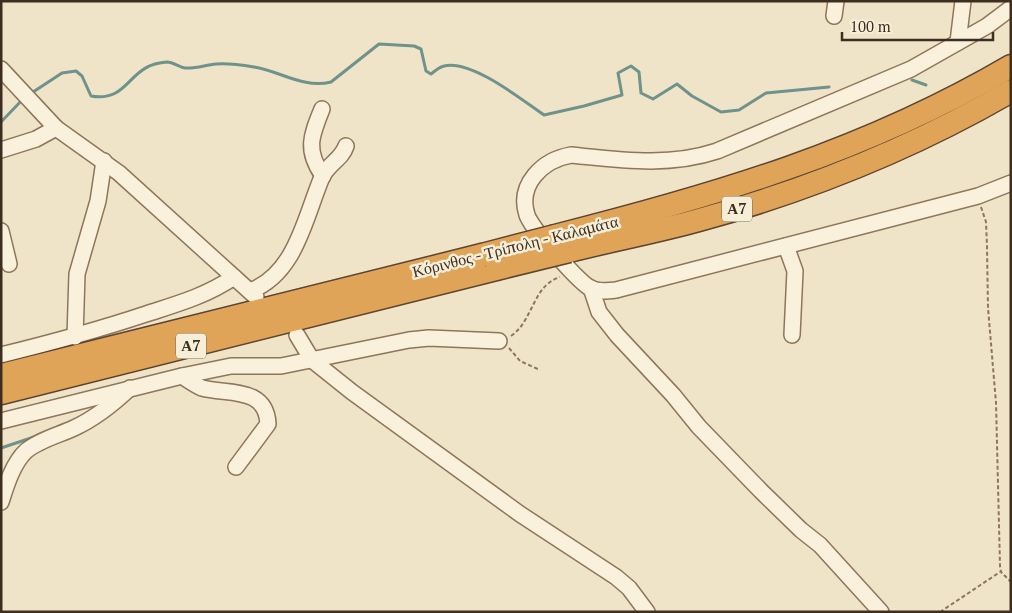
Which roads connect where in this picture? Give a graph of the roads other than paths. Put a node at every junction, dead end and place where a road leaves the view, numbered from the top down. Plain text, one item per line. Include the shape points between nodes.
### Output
1 (963, 1) edge
2 (1011, 8) edge
3 (958, 42) junction
4 (1011, 54) edge
5 (1011, 66) edge
6 (1, 69) edge
7 (1011, 91) edge
8 (951, 100) junction
9 (1011, 108) edge
10 (322, 109) dead end
11 (56, 128) junction
12 (346, 146) dead end
13 (1, 150) edge
14 (899, 150) junction
15 (104, 161) junction
16 (322, 176) junction
17 (1011, 183) edge
18 (1, 231) edge
19 (786, 246) junction
20 (566, 253) junction
21 (489, 262) junction
22 (9, 264) dead end
23 (234, 277) junction
24 (591, 288) junction
25 (297, 335) dead end
26 (792, 335) dead end
27 (75, 336) junction
28 (499, 341) road end
29 (1, 354) edge
30 (312, 360) junction
31 (1, 375) edge
32 (182, 376) junction
33 (131, 387) junction
34 (1, 393) edge
35 (1, 421) edge
36 (236, 467) dead end
37 (1, 502) edge
38 (647, 612) edge
39 (881, 612) edge

1 - 3 street
2 - 3 street
3 - 20 street via 911,69 701,156 645,162 571,155 546,163 529,184 525,205 528,217
4 - 8 highway
5 - 8 highway, Κόρινθος - Τρίπολη - Καλαμάτα / Α7
6 - 11 street
7 - 14 highway, Κόρινθος - Τρίπολη - Καλαμάτα / Α7
8 - 20 highway, Κόρινθος - Τρίπολη - Καλαμάτα / Α7 via 884,132
9 - 14 highway
10 - 16 street via 311,145 313,160
11 - 13 street via 36,139
11 - 15 street
12 - 16 street via 344,153
14 - 20 highway, Κόρινθος - Τρίπολη - Καλαμάτα / Α7 via 742,208
15 - 23 street
15 - 27 street via 98,201 77,274
16 - 23 street via 285,264 273,280 253,294
17 - 19 street via 978,196
18 - 22 street
19 - 24 street via 616,290
19 - 26 street via 795,271
20 - 21 highway, Κόρινθος - Τρίπολη - Καλαμάτα / Α7, bridge
20 - 24 street
21 - 31 highway, Κόρινθος - Τρίπολη - Καλαμάτα / Α7
21 - 34 highway, Κόρινθος - Τρίπολη - Καλαμάτα / Α7
23 - 27 street via 184,303
24 - 39 street via 599,312 616,335 761,491 820,545
25 - 30 street
27 - 29 street
28 - 30 street via 409,340
30 - 32 street via 281,366 232,366
30 - 38 street via 520,514 616,577
32 - 33 street
32 - 36 street via 199,387 244,394 262,405 268,424
33 - 35 street
33 - 37 street via 110,408 26,452 17,462

